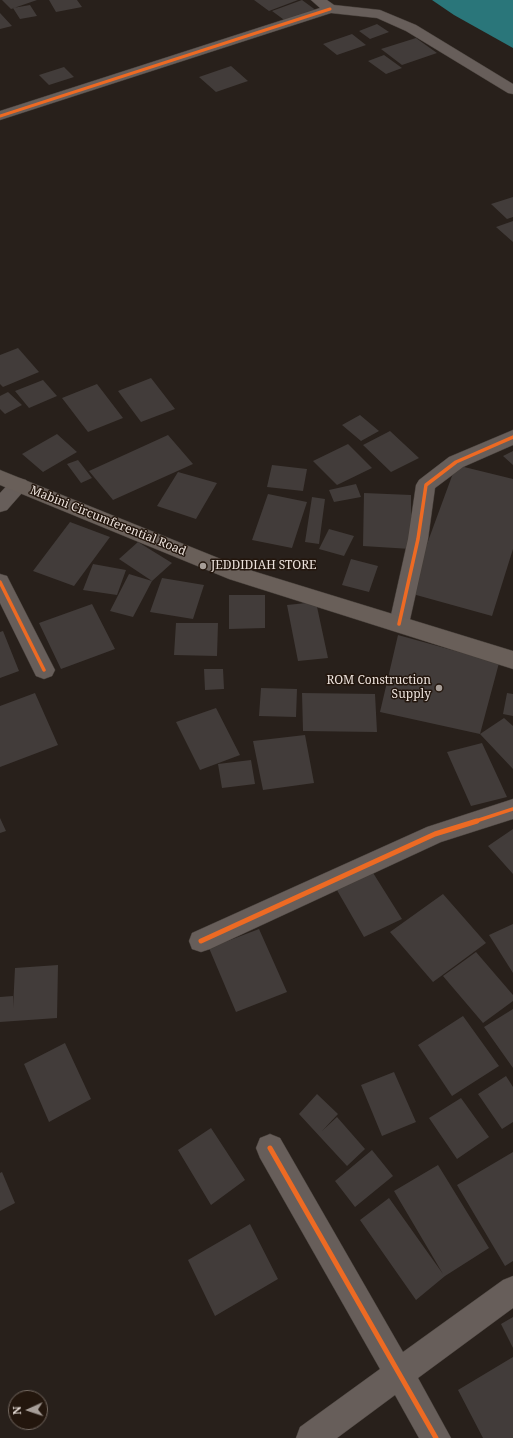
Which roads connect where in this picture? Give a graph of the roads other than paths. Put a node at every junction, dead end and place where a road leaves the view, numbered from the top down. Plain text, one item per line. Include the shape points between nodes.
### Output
1 (317, 0) edge
2 (330, 9) junction
3 (513, 90) edge
4 (0, 116) edge
5 (513, 437) edge
6 (0, 477) edge
7 (18, 485) junction
8 (0, 506) edge
9 (0, 582) edge
10 (399, 624) junction
11 (513, 660) edge
12 (44, 670) dead end
13 (513, 809) edge
14 (200, 941) dead end
15 (270, 1148) dead end
16 (513, 1290) edge
17 (398, 1373) junction
18 (311, 1438) edge
19 (436, 1438) edge

1 - 2 street
2 - 3 street via 380,14 411,28
2 - 4 street
5 - 10 street via 456,462 426,485 418,539
6 - 7 main road, Mabini Circumferential Road
7 - 8 street
7 - 10 main road, Mabini Circumferential Road via 236,574
9 - 12 street
10 - 11 main road, Mabini Circumferential Road
13 - 14 street via 435,834
15 - 17 street
16 - 17 street
17 - 18 street
17 - 19 street

